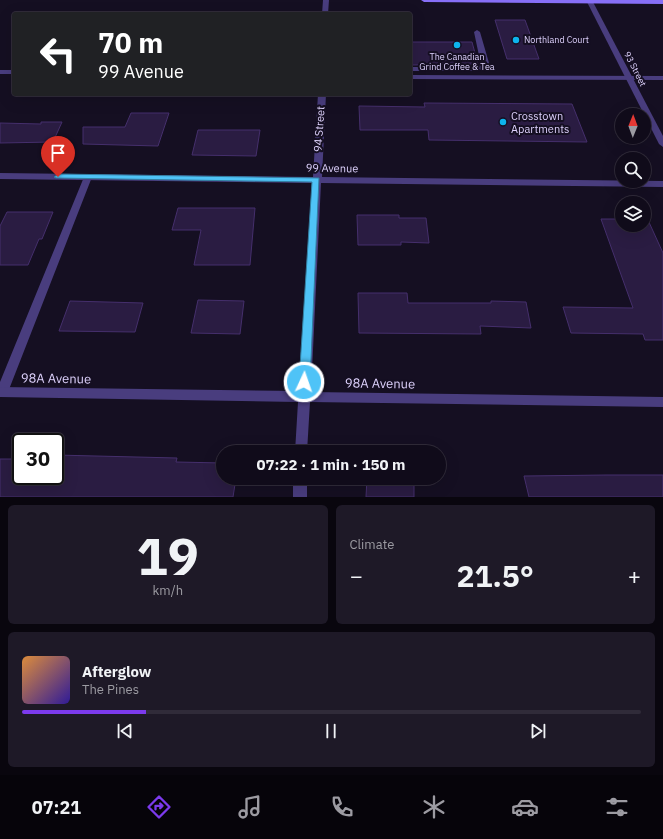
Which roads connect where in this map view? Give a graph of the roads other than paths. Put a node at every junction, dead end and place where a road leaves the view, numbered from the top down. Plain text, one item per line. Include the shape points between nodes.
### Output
1 (326, 0) edge
2 (424, 0) edge
3 (590, 2) junction
4 (663, 2) edge
5 (325, 12) edge
6 (477, 32) dead end
7 (412, 69) edge
8 (0, 72) edge
9 (12, 72) edge
10 (412, 77) edge
11 (628, 78) junction
12 (663, 78) edge
13 (322, 96) edge
14 (663, 144) edge
15 (0, 176) edge
16 (88, 177) junction
17 (316, 180) junction
18 (663, 184) edge
19 (1, 392) edge
20 (304, 397) junction
21 (663, 402) edge
22 (301, 445) edge
23 (300, 485) edge
24 (300, 497) edge

1 - 5 street
2 - 3 main road
3 - 4 main road
3 - 11 street, 93 Street
6 - 7 street via 484,66 476,69
8 - 9 street
10 - 11 street
11 - 12 street
11 - 14 street, 93 Street
13 - 17 street, 94 Street
15 - 16 street, 99 Avenue
16 - 17 street, 99 Avenue
16 - 19 street
17 - 18 street, 99 Avenue
17 - 20 street, 94 Street
19 - 20 street, 98A Avenue
20 - 21 street, 98A Avenue
20 - 22 street, 94 Street
23 - 24 street

